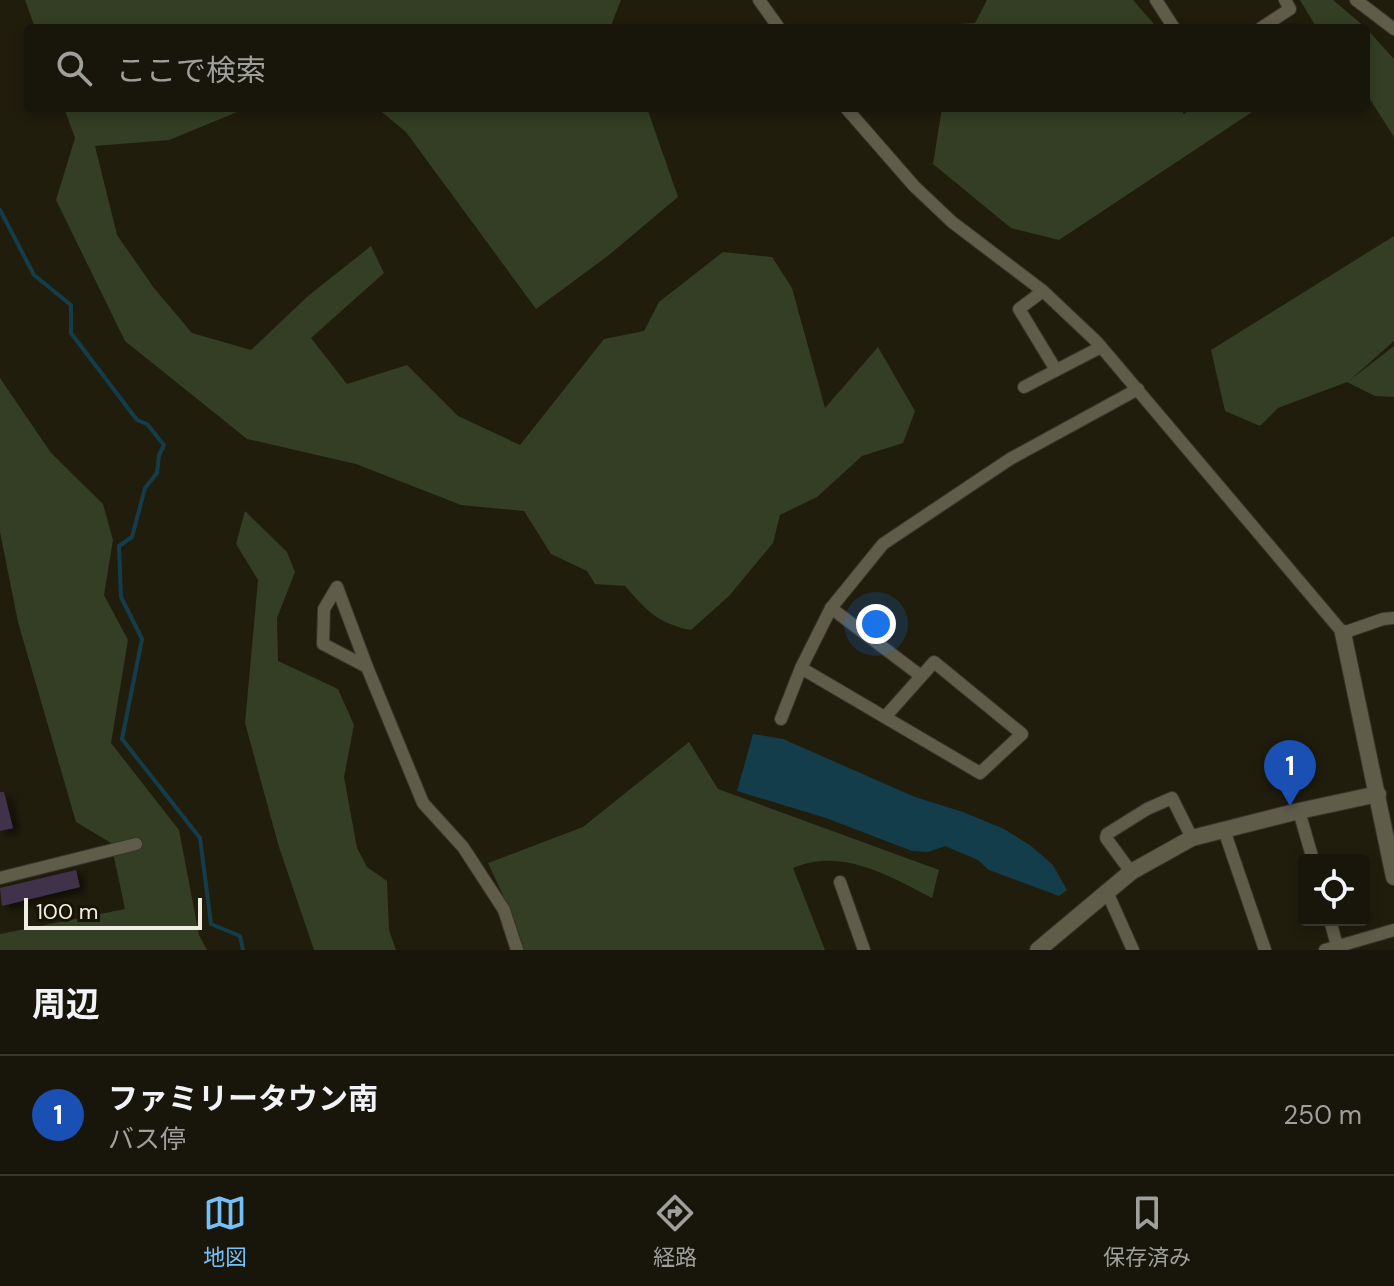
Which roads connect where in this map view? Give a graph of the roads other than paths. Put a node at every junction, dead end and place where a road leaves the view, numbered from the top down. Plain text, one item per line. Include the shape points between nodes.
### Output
1 (759, 0) edge
2 (1156, 0) edge
3 (1285, 0) edge
4 (1356, 0) edge
5 (776, 24) edge
6 (1171, 24) edge
7 (1267, 24) edge
8 (1394, 29) edge
9 (849, 112) edge
10 (1043, 291) junction
11 (1101, 347) junction
12 (1056, 370) junction
13 (1024, 387) dead end
14 (1138, 389) junction
15 (831, 608) junction
16 (1394, 618) edge
17 (1343, 633) junction
18 (367, 667) junction
19 (801, 668) junction
20 (921, 676) junction
21 (885, 717) junction
22 (781, 719) dead end
23 (1378, 794) junction
24 (1299, 811) junction
25 (1224, 830) junction
26 (1192, 838) junction
27 (136, 844) dead end
28 (1311, 854) edge
29 (1131, 872) junction
30 (1394, 877) edge
31 (0, 878) edge
32 (840, 882) dead end
33 (1107, 892) junction
34 (1330, 926) edge
35 (1394, 930) edge
36 (1331, 948) edge
37 (517, 950) edge
38 (864, 950) edge
39 (1038, 950) edge
40 (1133, 950) edge
41 (1265, 950) edge

1 - 5 street
2 - 6 street
3 - 7 street via 1290,9
4 - 8 street
9 - 10 street via 952,222
10 - 11 street
10 - 12 street via 1019,309
11 - 12 street
11 - 14 street
12 - 13 street
14 - 15 street via 1010,459 883,544
14 - 17 street
15 - 19 street
15 - 20 street
16 - 17 street
17 - 23 street
18 - 18 street via 352,627 337,587 324,609 323,644
18 - 37 street via 423,803 463,847 504,910
19 - 21 street
19 - 22 street
20 - 21 street
20 - 21 street via 934,662 1022,734 980,773
23 - 24 street
23 - 30 street
24 - 25 street
24 - 28 street
25 - 26 street
25 - 41 street
26 - 29 street
26 - 29 street via 1172,798 1147,809 1107,834
27 - 31 street
29 - 33 street
32 - 38 street
33 - 39 street
33 - 40 street
34 - 36 street
35 - 36 street

